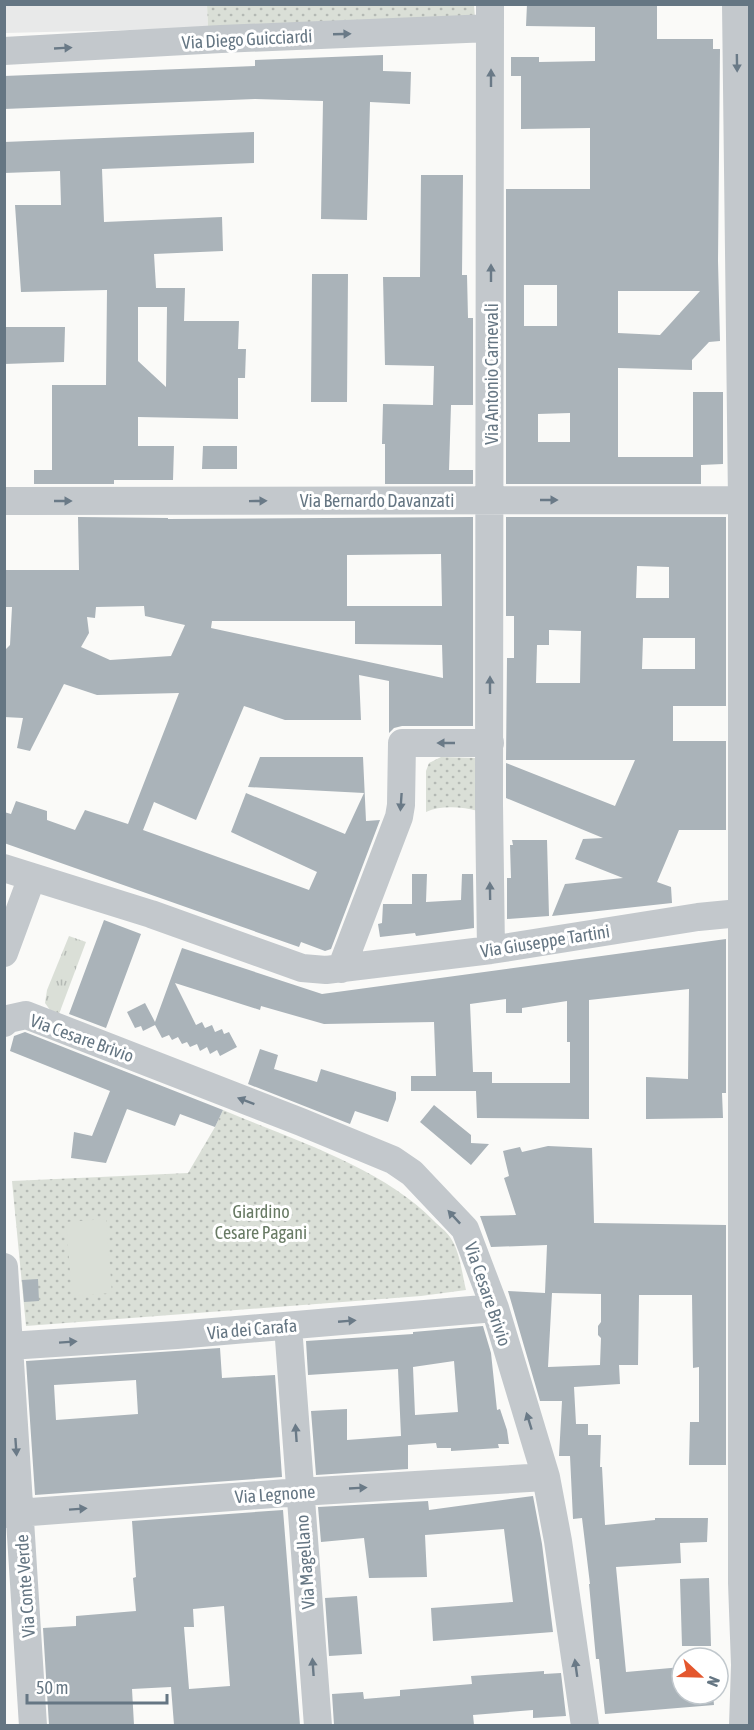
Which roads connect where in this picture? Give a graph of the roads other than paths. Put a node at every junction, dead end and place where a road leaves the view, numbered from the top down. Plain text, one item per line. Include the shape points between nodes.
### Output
1 (736, 4) edge
2 (490, 16) edge
3 (4, 51) edge
4 (491, 500) junction
5 (746, 500) edge
6 (4, 501) edge
7 (490, 743) junction
8 (4, 868) edge
9 (32, 877) junction
10 (746, 912) edge
11 (491, 950) junction
12 (4, 953) edge
13 (341, 969) junction
14 (4, 1023) edge
15 (4, 1267) edge
16 (495, 1308) junction
17 (288, 1326) junction
18 (9, 1346) junction
19 (546, 1477) junction
20 (300, 1492) junction
21 (12, 1514) edge
22 (746, 1592) edge
23 (747, 1663) edge
24 (33, 1725) edge
25 (318, 1725) edge
26 (585, 1725) edge
27 (743, 1725) edge

1 -> 5 street
3 -> 2 street, Via Diego Guicciardi via 232,39
4 -> 2 street, Via Antonio Carnevali
4 -> 5 street, Via Bernardo Davanzati
6 -> 4 street, Via Bernardo Davanzati
7 -> 4 street, Via Antonio Carnevali
5 - 10 street
11 -> 7 street, Via Antonio Carnevali
7 -> 13 street via 402,743 399,817
8 - 9 street, Via Giuseppe Tartini
9 - 12 street
9 - 13 street, Via Giuseppe Tartini via 302,968
10 - 11 street, Via Giuseppe Tartini
10 - 22 street
11 - 13 street, Via Giuseppe Tartini
16 -> 14 street, Via Cesare Brivio via 465,1229 412,1173 393,1160 26,1015
15 - 18 street, Via Conte Verde
17 -> 16 street, Via dei Carafa
19 -> 16 street, Via Cesare Brivio
18 -> 17 street, Via dei Carafa
20 -> 17 street, Via Magellano
18 -> 21 street, Via Conte Verde
20 -> 19 street, Via Legnone
26 -> 19 street, Via Cesare Brivio
21 -> 20 street, Via Legnone
25 -> 20 street, Via Magellano
21 - 24 street, Via Conte Verde
22 - 23 street
23 - 27 street

